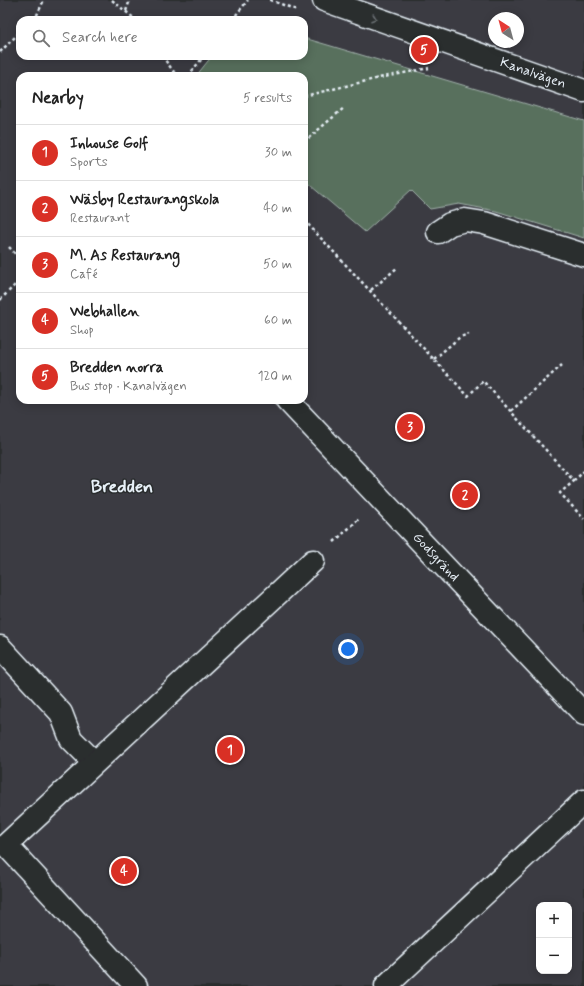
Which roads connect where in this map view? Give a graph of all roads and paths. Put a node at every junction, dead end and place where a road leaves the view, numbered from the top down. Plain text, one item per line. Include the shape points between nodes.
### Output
1 (44, 0) edge
2 (112, 0) edge
3 (130, 0) edge
4 (248, 0) edge
5 (324, 0) edge
6 (126, 11) junction
7 (36, 16) edge
8 (132, 16) edge
9 (235, 16) edge
10 (16, 36) edge
11 (0, 52) edge
12 (165, 60) edge
13 (201, 60) edge
14 (436, 67) dead end
15 (173, 72) edge
16 (191, 72) edge
17 (584, 91) edge
18 (308, 95) edge
19 (345, 107) dead end
20 (308, 139) edge
21 (308, 224) edge
22 (438, 232) dead end
23 (9, 247) dead end
24 (16, 255) edge
25 (584, 255) edge
26 (398, 267) dead end
27 (16, 284) edge
28 (371, 290) junction
29 (0, 300) edge
30 (469, 334) dead end
31 (434, 359) junction
32 (562, 365) dead end
33 (291, 404) edge
34 (511, 411) junction
35 (584, 471) edge
36 (574, 481) junction
37 (381, 499) junction
38 (584, 519) edge
39 (313, 561) joint
40 (0, 647) edge
41 (584, 714) edge
42 (94, 762) junction
43 (584, 801) edge
44 (136, 986) edge
45 (386, 986) edge

1 - 7 path
2 - 6 path
3 - 6 path
4 - 9 path
5 -> 17 street, Kanalvägen
6 - 8 path
10 - 11 path
12 - 15 path
13 - 16 path
14 - 18 path
19 - 20 path
21 - 28 path
22 - 25 street via 450,224 465,220 484,223
23 - 24 path
26 - 28 path
27 - 29 path
28 - 31 path
30 - 31 path via 460,337
31 - 34 path via 468,396 483,381
32 - 34 path
33 - 37 street, Godsgränd
34 - 36 path
35 - 36 path
36 - 38 path via 560,493
37 - 39 path
37 - 41 street, Godsgränd
39 - 42 street
40 - 42 street via 61,713 71,739
42 - 44 street via 6,845
43 - 45 street

